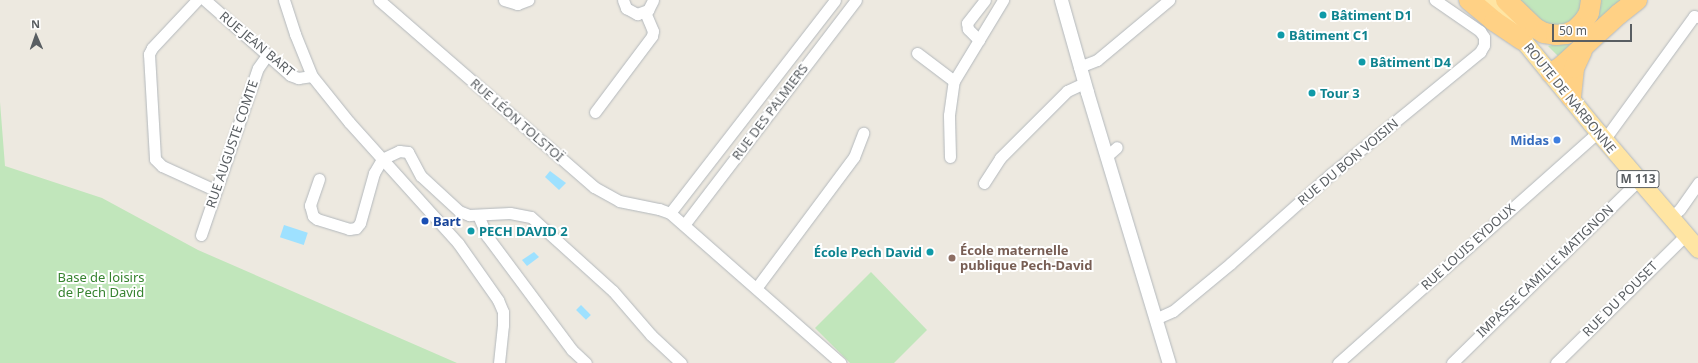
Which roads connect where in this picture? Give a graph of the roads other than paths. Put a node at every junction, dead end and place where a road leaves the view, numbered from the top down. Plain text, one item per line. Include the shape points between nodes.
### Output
1 (196, 0) edge
2 (205, 0) edge
3 (284, 0) edge
4 (379, 0) edge
5 (504, 0) edge
6 (528, 0) edge
7 (623, 0) edge
8 (653, 0) edge
9 (834, 0) edge
10 (856, 0) edge
11 (985, 0) edge
12 (1003, 0) edge
13 (1061, 0) edge
14 (1169, 0) edge
15 (1435, 0) edge
16 (1469, 0) edge
17 (1490, 0) edge
18 (1506, 0) edge
19 (1591, 0) edge
20 (1637, 0) edge
21 (645, 12) junction
22 (1698, 16) edge
23 (979, 40) junction
24 (1522, 40) junction
25 (1585, 45) junction
26 (917, 53) dead end
27 (267, 56) junction
28 (1079, 67) junction
29 (1551, 73) junction
30 (312, 76) junction
31 (954, 81) junction
32 (1084, 83) junction
33 (1571, 97) junction
34 (595, 112) dead end
35 (863, 133) dead end
36 (1601, 136) junction
37 (1117, 147) dead end
38 (1107, 156) junction
39 (950, 157) dead end
40 (382, 159) junction
41 (319, 179) dead end
42 (1639, 180) junction
43 (984, 183) dead end
44 (1698, 183) edge
45 (215, 190) junction
46 (670, 213) junction
47 (478, 215) junction
48 (1670, 218) junction
49 (684, 224) junction
50 (201, 235) dead end
51 (1685, 236) junction
52 (1698, 249) edge
53 (757, 287) junction
54 (1155, 319) junction
55 (499, 363) edge
56 (586, 363) edge
57 (681, 363) edge
58 (841, 363) edge
59 (1170, 363) edge
60 (1338, 363) edge
61 (1452, 363) edge
62 (1556, 363) edge

1 - 45 street via 149,54 155,159 162,166
2 - 27 street, RUE JEAN BART
3 - 30 street via 294,34
4 - 46 street, RUE LÉON TOLSTOÏ via 594,187 619,201 660,208
5 - 6 street via 517,4
7 - 21 street via 629,11 637,14
8 - 21 street via 651,7
9 - 46 street, RUE DES PALMIERS
10 - 49 street, RUE DES PALMIERS
11 - 23 street via 967,23 968,29
12 - 23 street
13 - 28 street
14 - 28 street via 1097,60
15 - 54 street, RUE DU BON VOISIN via 1480,31 1484,37 1484,45 1480,52 1331,174 1173,311
16 - 24 highway
17 - 24 main road, ROUTE DE NARBONNE / M 113
18 - 19 highway via 1535,28 1556,35 1570,32 1584,21
20 - 25 highway
21 - 34 street via 653,31 652,36
22 - 36 street, RUE LOUIS EYDOUX via 1694,16
23 - 31 street
24 - 29 main road, ROUTE DE NARBONNE / M 113
25 - 29 highway
25 - 33 highway via 1574,68
26 - 31 street
27 - 30 street, RUE JEAN BART via 290,76
27 - 45 street, RUE AUGUSTE COMTE via 258,68
28 - 32 street
29 - 33 main road, ROUTE DE NARBONNE / M 113
30 - 40 street
31 - 39 street via 949,115
32 - 38 street
32 - 43 street via 1067,91 1000,158
33 - 36 main road, ROUTE DE NARBONNE / M 113
35 - 53 street via 854,158
36 - 42 main road, ROUTE DE NARBONNE / M 113
36 - 60 street, RUE LOUIS EYDOUX
37 - 38 street
38 - 54 street
40 - 41 street via 374,173 360,223 356,228 349,229 312,216 310,205
40 - 47 street via 398,151 408,152 421,176 453,206 469,215
40 - 55 street via 458,243 498,300 503,326
42 - 48 main road, ROUTE DE NARBONNE / M 113
42 - 61 street, IMPASSE CAMILLE MATIGNON
44 - 48 street via 1680,209
45 - 50 street, RUE AUGUSTE COMTE
46 - 49 street, RUE LÉON TOLSTOÏ
47 - 56 street via 487,236 572,350
47 - 57 street via 510,213 531,217 613,291 651,335
48 - 51 main road, ROUTE DE NARBONNE / M 113
49 - 53 street, RUE LÉON TOLSTOÏ
51 - 52 main road, ROUTE DE NARBONNE / M 113
51 - 62 street, RUE DU POUSET
53 - 58 street, RUE LÉON TOLSTOÏ
54 - 59 street

